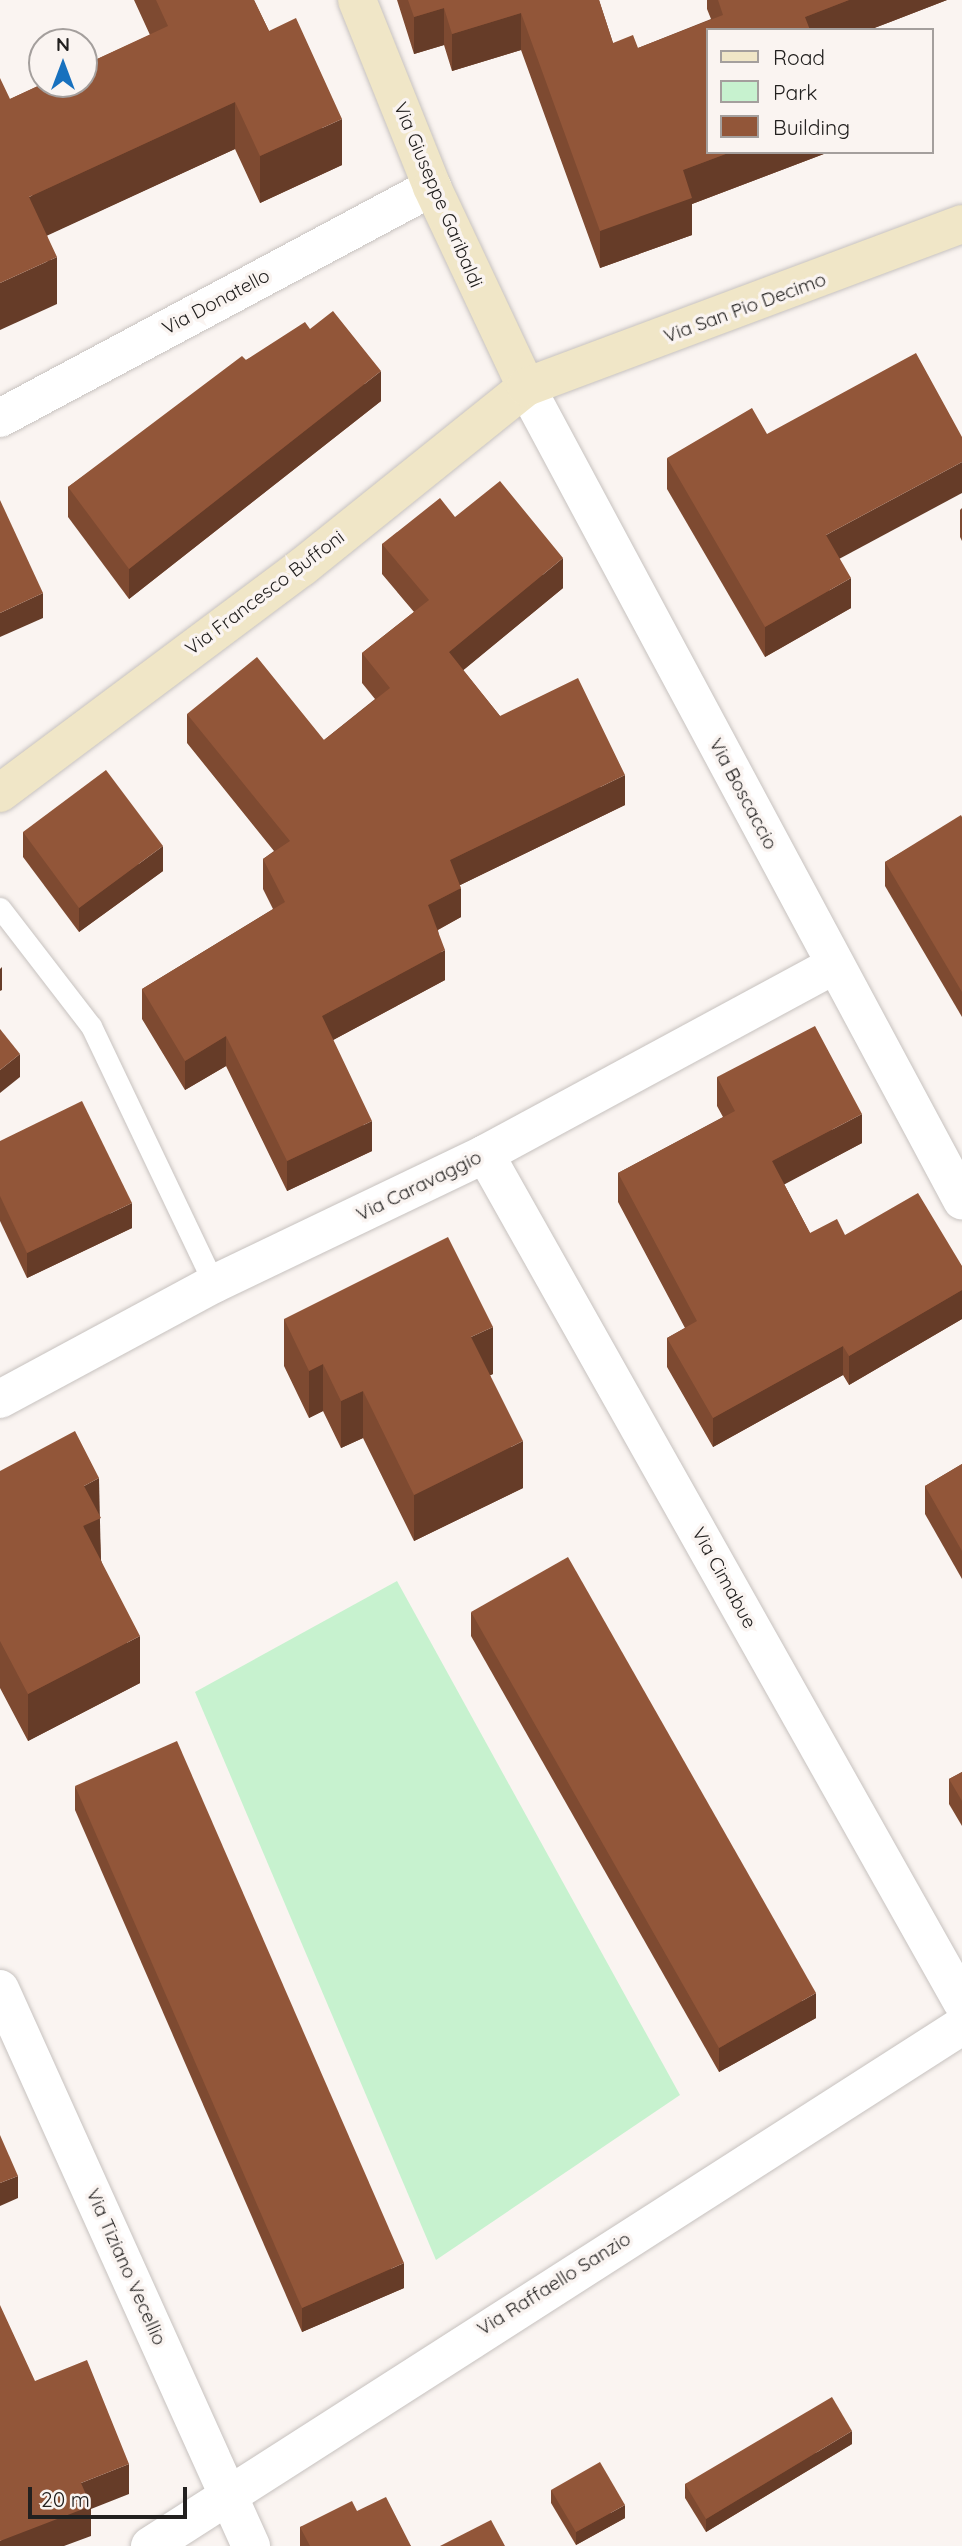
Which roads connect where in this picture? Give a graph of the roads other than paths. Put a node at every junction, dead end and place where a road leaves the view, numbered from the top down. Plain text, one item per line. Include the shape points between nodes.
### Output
1 (357, 0) edge
2 (432, 187) junction
3 (962, 224) edge
4 (526, 387) junction
5 (0, 418) edge
6 (0, 793) edge
7 (0, 908) edge
8 (834, 965) junction
9 (485, 1154) junction
10 (962, 1200) edge
11 (214, 1284) junction
12 (0, 1399) edge
13 (0, 1989) edge
14 (962, 2002) edge
15 (962, 2026) edge
16 (228, 2490) junction
17 (150, 2546) edge
18 (251, 2546) edge

1 - 2 street, Via Giuseppe Garibaldi
2 - 4 street, Via Giuseppe Garibaldi
2 - 5 street, Via Donatello
3 - 4 street, Via San Pio Decimo
4 - 6 street, Via Francesco Buffoni via 301,568
4 - 8 street, Via Boscaccio
7 - 11 lane via 91,1026
8 - 9 street, Via Caravaggio
8 - 10 street, Via Boscaccio
9 - 11 street, Via Caravaggio
9 - 14 street, Via Cimabue
11 - 12 street, Via Caravaggio
13 - 16 street, Via Tiziano Vecellio
15 - 16 street, Via Raffaello Sanzio
16 - 17 street, Via Raffaello Sanzio
16 - 18 street, Via Tiziano Vecellio

